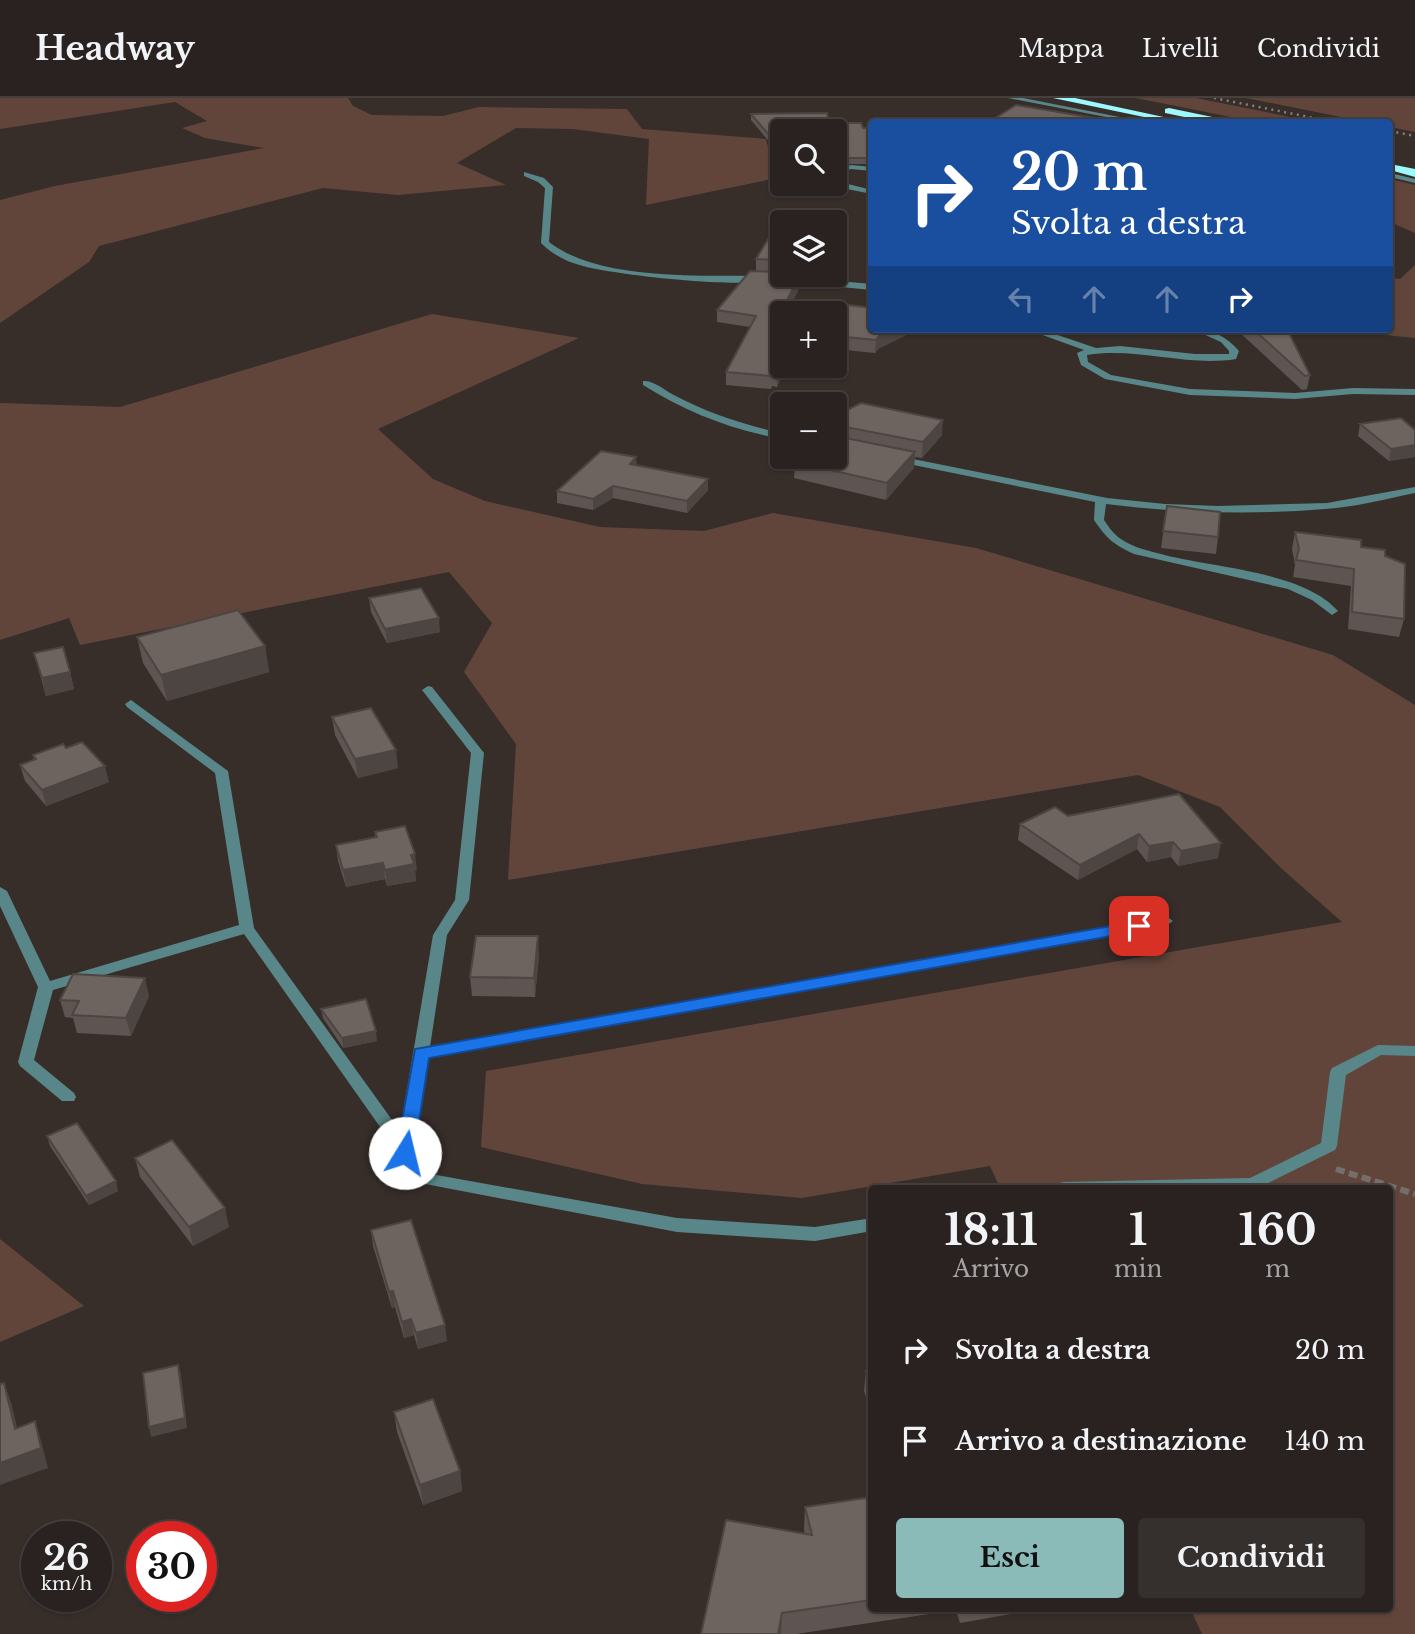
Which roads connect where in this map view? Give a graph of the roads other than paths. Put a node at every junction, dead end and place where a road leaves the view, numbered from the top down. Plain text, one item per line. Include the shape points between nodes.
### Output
1 (1012, 98) edge
2 (1058, 98) edge
3 (1101, 98) edge
4 (1125, 119) edge
5 (1166, 119) edge
6 (1207, 119) edge
7 (1393, 159) edge
8 (1415, 164) edge
9 (847, 168) edge
10 (1393, 168) edge
11 (868, 169) edge
12 (1415, 173) edge
13 (527, 174) dead end
14 (1393, 176) edge
15 (1415, 181) edge
16 (847, 186) edge
17 (868, 191) edge
18 (868, 287) edge
19 (1043, 333) edge
20 (1207, 333) edge
21 (1095, 350) junction
22 (646, 383) dead end
23 (1415, 392) edge
24 (770, 434) edge
25 (883, 456) edge
26 (1415, 490) edge
27 (1101, 500) junction
28 (1332, 611) dead end
29 (428, 690) dead end
30 (131, 704) dead end
31 (0, 891) edge
32 (1166, 921) dead end
33 (247, 928) junction
34 (46, 987) junction
35 (1415, 1051) edge
36 (421, 1054) junction
37 (68, 1097) dead end
38 (405, 1153) junction
39 (1205, 1185) edge
40 (868, 1225) edge

1 - 4 street
2 - 5 highway
3 - 6 highway
7 - 8 highway
9 - 11 street
10 - 12 highway
13 - 18 street via 549,187 545,243 553,253 571,260 673,277 807,279
14 - 15 street
16 - 17 street
19 - 21 street
20 - 21 street via 1224,340 1234,351 1233,357 1205,360 1128,349
21 - 23 street via 1082,353 1084,363 1108,377 1190,392 1295,396
22 - 24 street via 713,415
25 - 27 street
26 - 27 street via 1327,506 1218,509
27 - 28 street via 1099,520 1114,540 1147,555 1282,585 1324,600
29 - 36 street via 478,753 462,900 440,935
30 - 33 street via 221,771
31 - 34 street
32 - 36 street
33 - 34 street
33 - 38 street
34 - 37 street via 26,1062
35 - 39 street via 1378,1050 1338,1072 1329,1146 1252,1184
36 - 38 street
38 - 40 street via 426,1180 677,1224 815,1234

